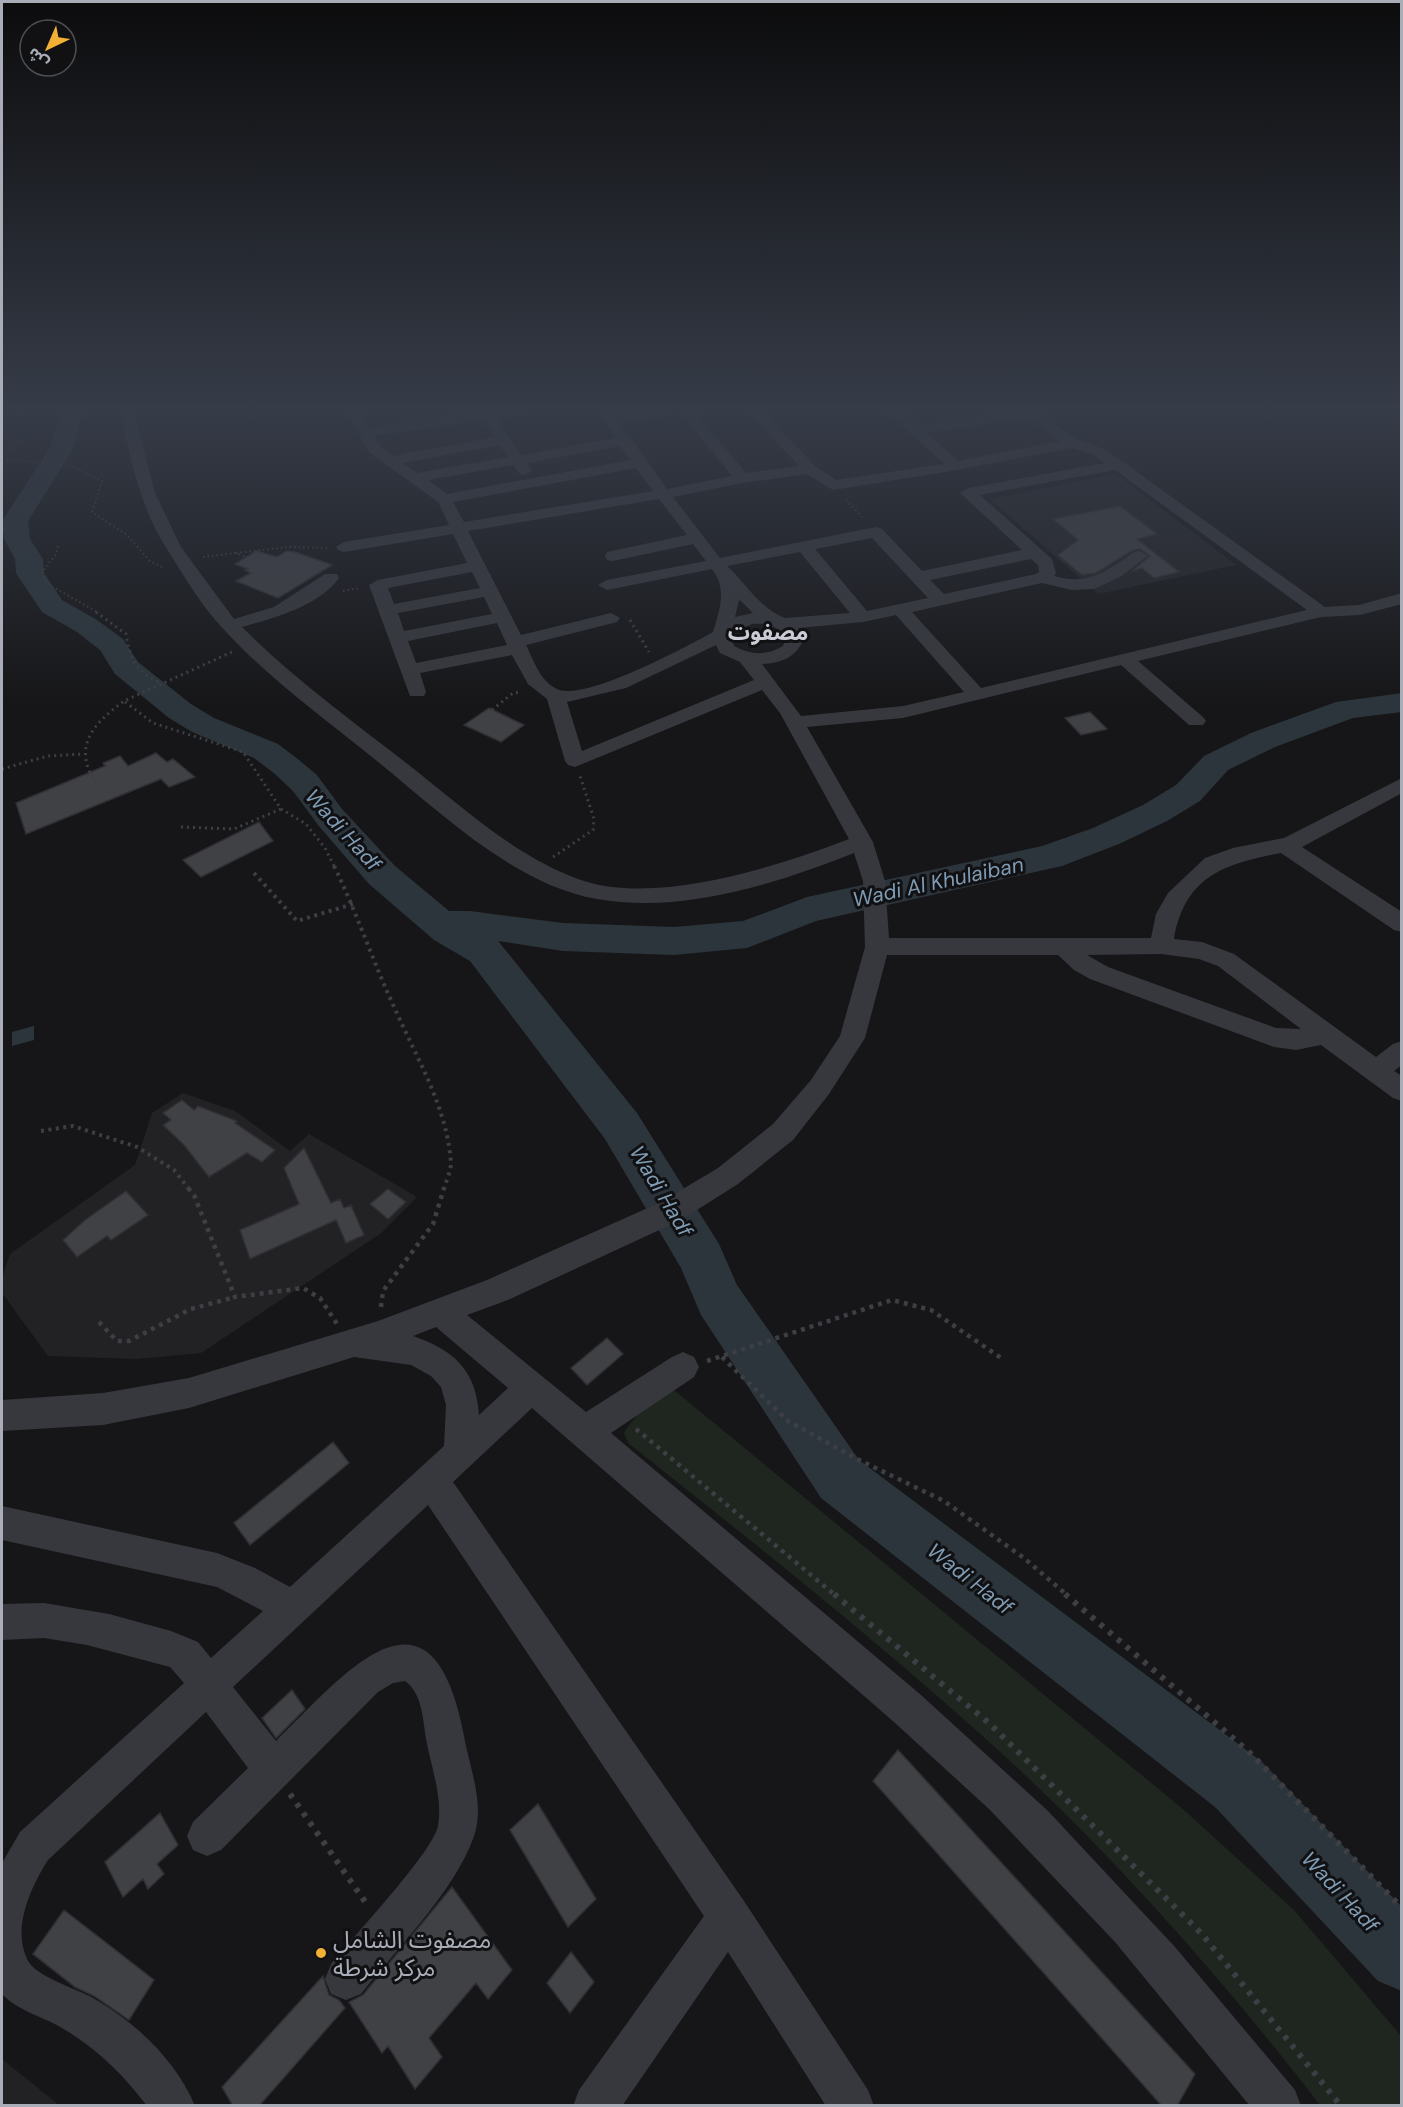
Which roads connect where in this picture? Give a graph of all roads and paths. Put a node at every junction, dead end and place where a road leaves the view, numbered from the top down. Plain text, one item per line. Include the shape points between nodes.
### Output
1 (93, 509) edge
2 (156, 509) edge
3 (449, 509) edge
4 (552, 509) edge
5 (575, 509) edge
6 (676, 509) edge
7 (855, 509) edge
8 (986, 509) edge
9 (1179, 509) edge
10 (554, 513) junction
11 (458, 528) junction
12 (876, 532) junction
13 (698, 538) junction
14 (58, 546) dead end
15 (344, 546) joint
16 (804, 546) junction
17 (236, 553) junction
18 (1034, 553) junction
19 (613, 556) dead end
20 (1140, 556) dead end
21 (246, 557) dead end
22 (184, 563) junction
23 (477, 566) junction
24 (721, 567) junction
25 (919, 577) junction
26 (331, 578) dead end
27 (1042, 578) junction
28 (607, 585) dead end
29 (490, 591) junction
30 (1401, 598) edge
31 (941, 601) junction
32 (388, 610) junction
33 (901, 610) junction
34 (1321, 612) junction
35 (503, 617) junction
36 (863, 617) junction
37 (611, 618) joint
38 (778, 622) junction
39 (231, 626) junction
40 (723, 632) junction
41 (397, 638) junction
42 (249, 644) junction
43 (516, 645) junction
44 (788, 651) junction
45 (742, 657) junction
46 (1125, 659) junction
47 (658, 668) junction
48 (409, 670) junction
49 (767, 681) junction
50 (160, 683) junction
51 (417, 692) dead end
52 (548, 692) junction
53 (976, 694) junction
54 (124, 701) junction
55 (492, 710) dead end
56 (792, 717) junction
57 (1196, 721) dead end
58 (83, 754) junction
59 (575, 761) junction
60 (2, 769) edge
61 (1401, 784) edge
62 (99, 788) dead end
63 (281, 809) junction
64 (180, 827) dead end
65 (862, 842) junction
66 (1284, 845) junction
67 (540, 870) junction
68 (254, 873) dead end
69 (353, 904) junction
70 (1401, 924) edge
71 (1063, 946) junction
72 (1161, 946) junction
73 (878, 947) junction
74 (1326, 1034) junction
75 (1401, 1051) edge
76 (1375, 1072) junction
77 (1401, 1090) edge
78 (41, 1131) dead end
79 (235, 1297) junction
80 (439, 1311) junction
81 (99, 1322) dead end
82 (364, 1340) junction
83 (722, 1357) junction
84 (1004, 1360) dead end
85 (683, 1367) joint
86 (532, 1387) junction
87 (2, 1415) edge
88 (584, 1431) junction
89 (459, 1455) junction
90 (431, 1480) junction
91 (2, 1522) edge
92 (293, 1608) junction
93 (2, 1622) edge
94 (208, 1686) junction
95 (274, 1770) junction
96 (207, 1836) dead end
97 (1401, 1908) edge
98 (729, 1916) junction
99 (386, 1931) junction
100 (2, 1932) edge
101 (2, 1938) edge
102 (346, 1979) dead end
103 (173, 2106) edge
104 (596, 2106) edge
105 (852, 2106) edge
106 (1279, 2106) edge

1 - 22 path via 102,522 122,531 151,564 166,569
2 - 22 street
3 - 11 street
4 - 10 street
5 - 10 street
6 - 13 street
7 - 12 path
8 - 18 street
9 - 34 street
10 - 11 street
11 - 15 street
11 - 23 street
12 - 16 street
12 - 25 street
13 - 19 street
13 - 24 street
14 - 50 path via 42,572 46,583 104,616 126,634 129,662 140,674
15 - 17 path via 290,546
16 - 24 street
16 - 36 street
17 - 21 path
17 - 22 path
18 - 25 street
18 - 27 street via 1046,563 1048,573
20 - 27 street via 1102,582 1089,586 1065,586
22 - 39 street
23 - 29 street
23 - 32 street via 378,585
24 - 28 street
24 - 38 street via 754,605
24 - 40 street via 731,601
25 - 31 street
26 - 39 street via 280,611
27 - 31 street
29 - 32 street
29 - 35 street
30 - 34 street via 1360,609
31 - 33 street
32 - 41 street
33 - 36 street
33 - 53 street
34 - 46 street
35 - 41 street
35 - 43 street
36 - 38 street
36 - 44 street
37 - 43 street
37 - 47 path via 627,615
38 - 40 street via 745,620
38 - 44 street via 789,628 795,639
39 - 42 street
40 - 45 street via 726,649
40 - 47 street
41 - 48 street
42 - 50 path
42 - 67 street via 293,685 503,850
43 - 48 street
43 - 52 street
44 - 45 street via 767,659
44 - 56 street via 784,682
45 - 47 street
45 - 49 street
46 - 53 street
46 - 57 street
47 - 52 street via 584,695
48 - 51 street
49 - 56 street
49 - 59 street
50 - 54 path
52 - 55 path via 513,693
52 - 59 street
53 - 56 street via 903,712
54 - 58 path via 99,719
54 - 63 path via 153,723 243,752
56 - 65 street
58 - 60 path via 48,756
58 - 62 path via 88,773
59 - 67 path via 594,819 593,830 552,857
61 - 66 street via 1302,839
63 - 64 path via 234,829
63 - 69 path via 306,824 325,848
65 - 67 street via 828,856 702,890 647,896 597,892
65 - 73 street via 874,881
66 - 70 street
66 - 72 street via 1213,863 1176,899 1167,914
68 - 69 path via 297,921
69 - 82 path via 375,966 416,1049 441,1113 451,1165 433,1224 383,1291
71 - 72 street
71 - 73 street
71 - 74 street via 1099,973 1274,1037 1296,1040
72 - 74 street via 1202,951 1226,960
73 - 80 street via 852,1038 820,1087 783,1132 728,1176 671,1211 497,1290
74 - 76 street
75 - 76 street
76 - 77 street
78 - 79 path via 58,1127 82,1129 137,1147 174,1170 194,1195
79 - 81 path via 191,1309 129,1341 117,1341
79 - 82 path via 303,1288 320,1298
80 - 82 street
80 - 86 street
82 - 87 street via 189,1393 103,1409
82 - 89 street via 412,1350 440,1364 458,1388 463,1403 465,1419
83 - 84 path via 892,1299 931,1310
83 - 85 path
83 - 97 path via 788,1421 944,1501 1024,1558 1248,1751
85 - 88 street
86 - 88 street
86 - 89 street
88 - 106 street via 956,1751 1034,1825 1199,2006
89 - 90 street
90 - 92 street
90 - 98 street
91 - 92 street via 217,1570
92 - 94 street
93 - 94 street via 51,1621 171,1649 185,1655
94 - 95 street
94 - 100 street via 34,1846 9,1890
95 - 96 street
95 - 99 path
95 - 99 street via 373,1673 410,1664 431,1679 457,1794 458,1821 449,1849
98 - 104 street
98 - 105 street
99 - 102 street
101 - 103 street via 13,1975 26,1988 78,2013 110,2035 141,2063

